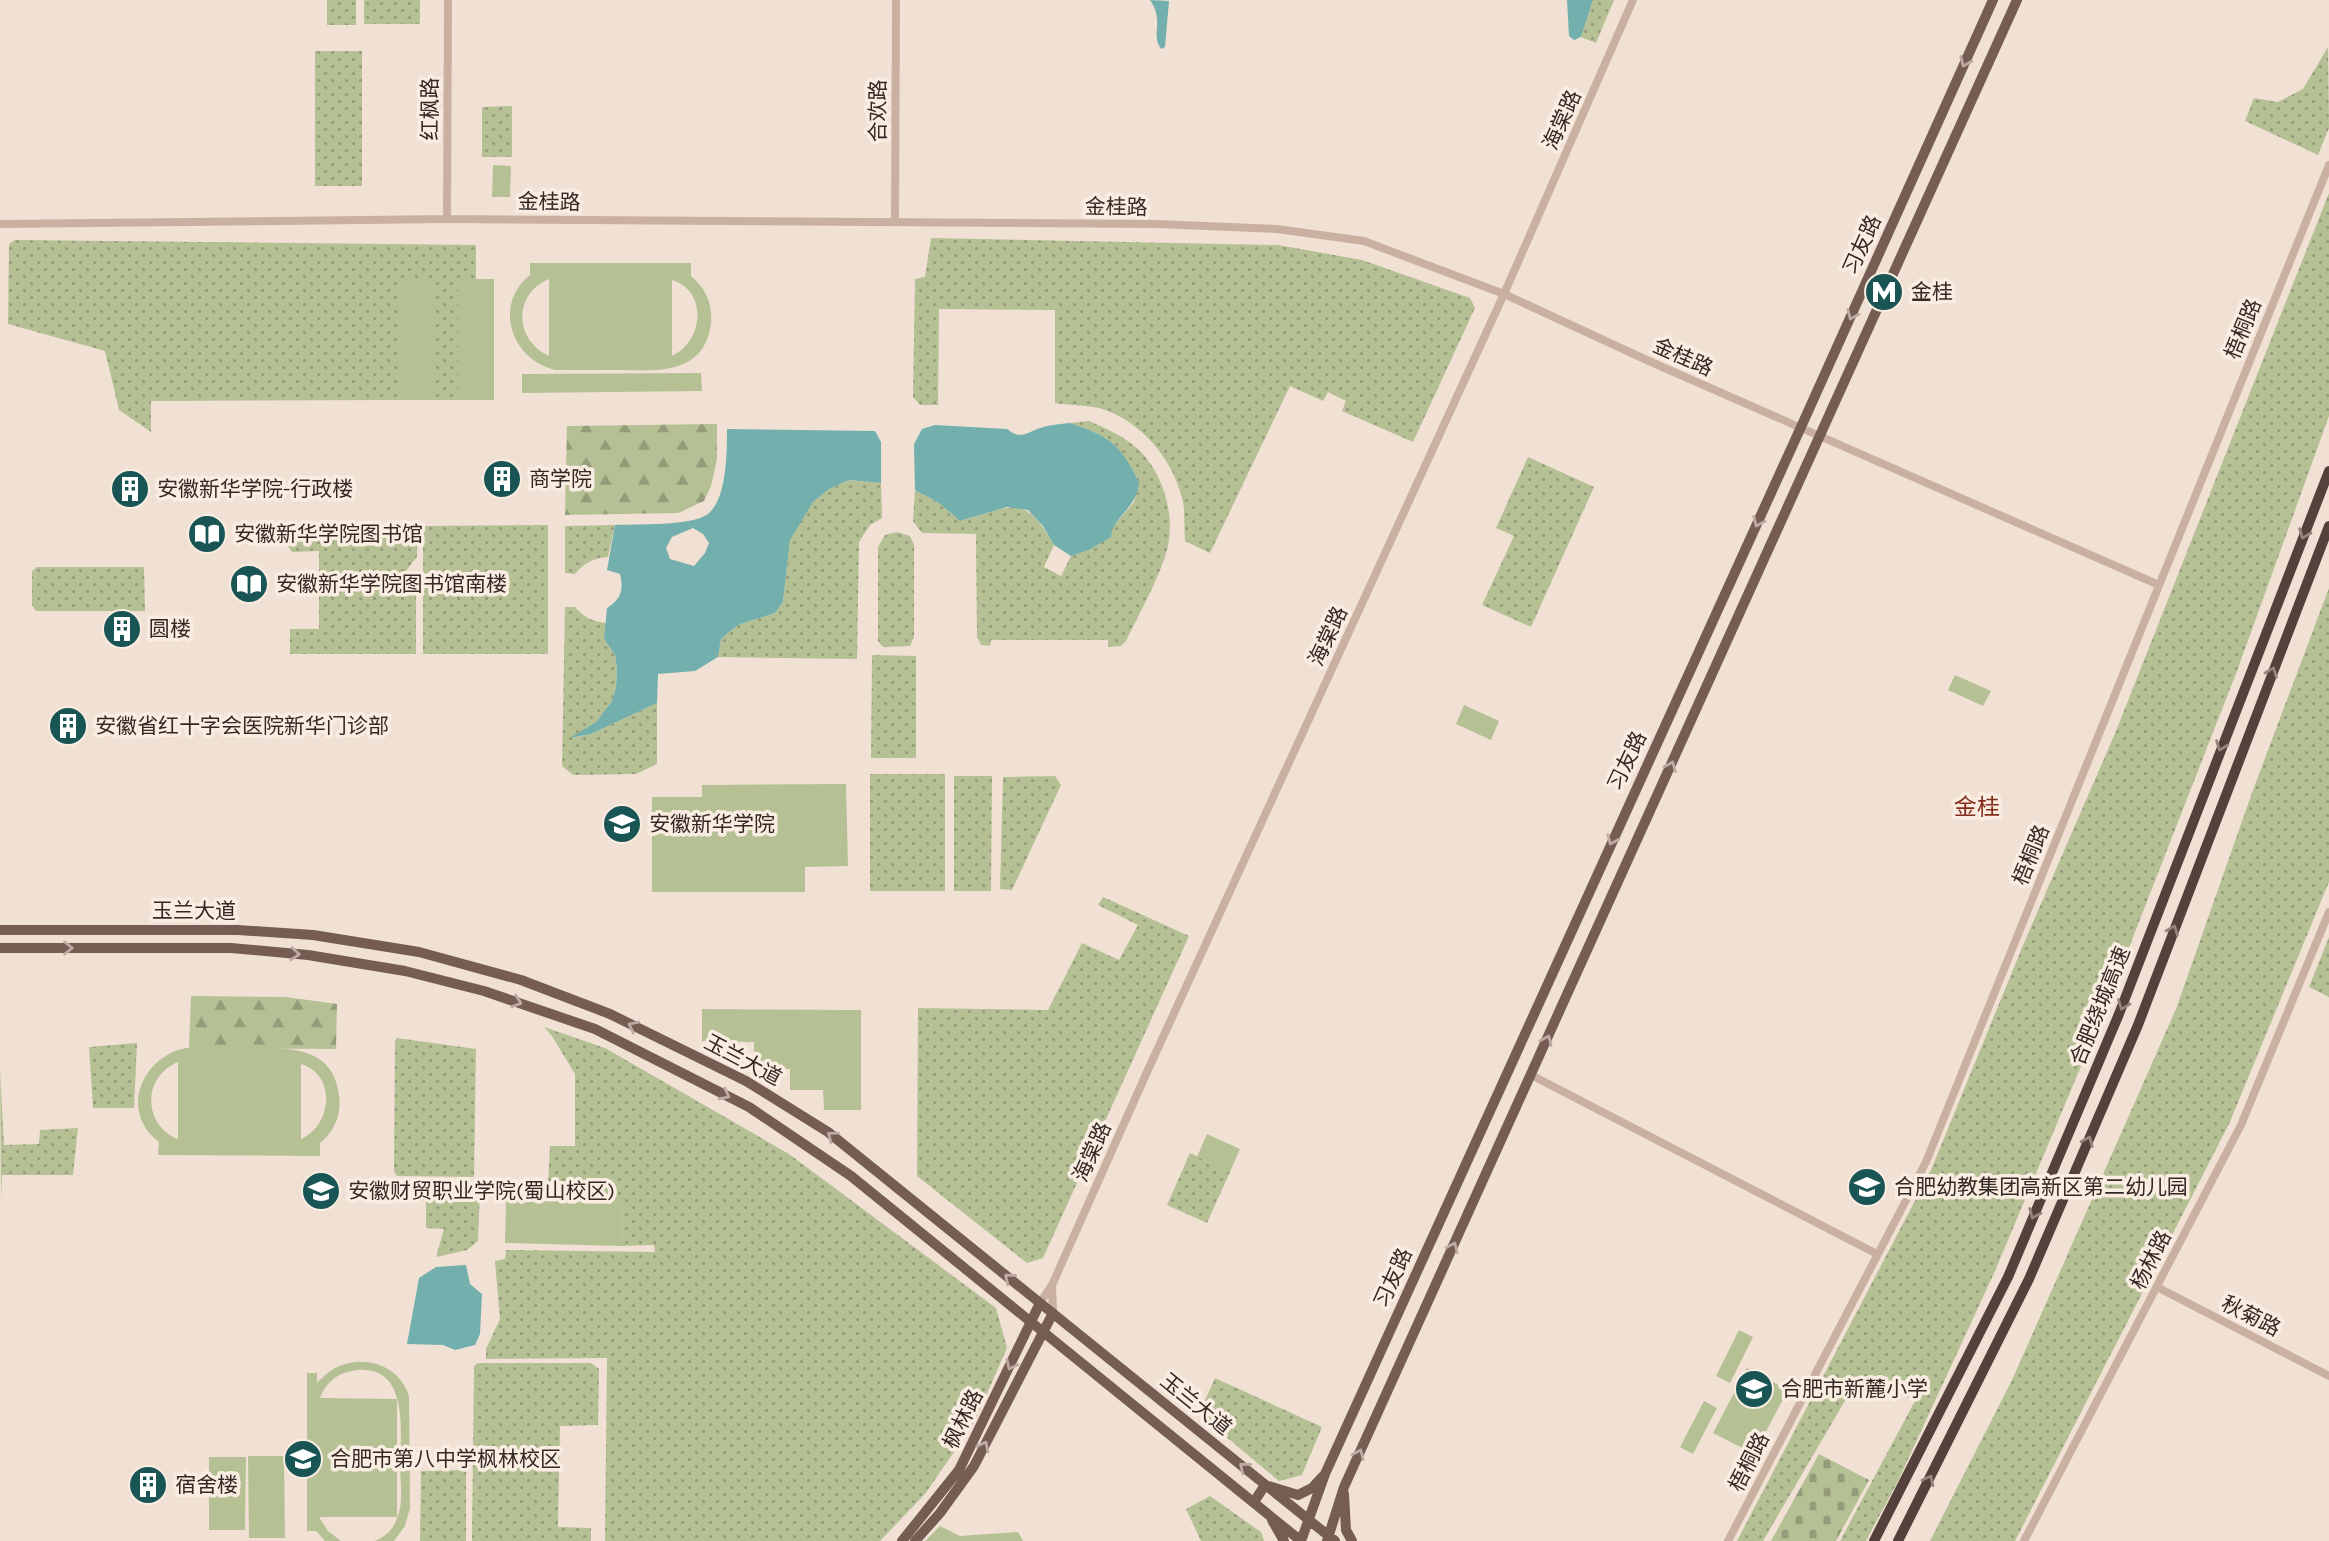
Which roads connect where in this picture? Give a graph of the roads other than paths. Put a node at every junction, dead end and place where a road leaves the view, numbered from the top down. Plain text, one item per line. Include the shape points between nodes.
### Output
1 (448, 0) edge
2 (896, 0) edge
3 (1633, 0) edge
4 (1993, 0) edge
5 (2017, 0) edge
6 (2329, 165) edge
7 (447, 219) junction
8 (895, 222) junction
9 (0, 224) edge
10 (1504, 294) junction
11 (1801, 427) junction
12 (1821, 436) junction
13 (2329, 469) edge
14 (2329, 526) edge
15 (2159, 585) junction
16 (2329, 912) edge
17 (0, 930) edge
18 (27, 930) junction
19 (0, 948) edge
20 (28, 948) junction
21 (1531, 1075) junction
22 (1877, 1254) junction
23 (1052, 1285) junction
24 (2157, 1287) junction
25 (1040, 1303) junction
26 (1053, 1313) junction
27 (1031, 1322) junction
28 (1043, 1332) junction
29 (2329, 1376) edge
30 (1325, 1474) junction
31 (1265, 1485) junction
32 (1344, 1487) junction
33 (1254, 1503) junction
34 (1268, 1514) junction
35 (1309, 1520) junction
36 (1330, 1539) edge
37 (902, 1541) edge
38 (915, 1541) edge
39 (1284, 1541) edge
40 (1301, 1541) edge
41 (1352, 1541) edge
42 (1728, 1541) edge
43 (1874, 1541) edge
44 (1898, 1541) edge
45 (2024, 1541) edge

1 - 7 street, 红枫路
2 - 8 street, 合欢路
3 - 10 street, 海棠路
4 -> 11 main road, 习友路
5 - 12 main road, 习友路
6 - 15 street, 梧桐路
7 - 8 street, 金桂路
7 - 9 street, 金桂路
8 - 10 street, 金桂路 via 1278,229 1364,241
10 - 11 street, 金桂路
10 - 23 street, 海棠路
11 - 12 street, 金桂路
11 -> 30 main road, 习友路
12 - 15 street, 金桂路
21 -> 12 main road, 习友路
13 -> 43 highway, 合肥绕城高速 via 2119,1014 2019,1252
44 -> 14 highway, 合肥绕城高速 via 2029,1279 2138,1025
15 - 22 street, 梧桐路 via 1926,1162
16 - 24 street, 杨林路 via 2241,1125
17 - 18 main road, 玉兰大道
18 - 20 main road via 14,935 14,944
25 -> 18 main road, 玉兰大道 via 828,1132 758,1088 610,1014 521,980 419,952 313,934
19 - 20 main road, 玉兰大道
20 -> 27 main road, 玉兰大道 via 231,948 308,955 405,971 484,991 595,1029 749,1107 850,1176
21 - 22 street
32 -> 21 main road, 习友路
22 - 42 street, 梧桐路
23 - 25 street, 海棠路
23 - 26 street, 海棠路
24 - 29 street, 秋菊路
24 - 45 street, 杨林路
25 - 26 main road, 玉兰大道
25 - 27 main road, 枫林路
26 - 28 main road, 枫林路
31 -> 26 main road, 玉兰大道
27 - 28 main road, 玉兰大道
27 -> 37 main road, 枫林路 via 959,1470
28 - 33 main road, 玉兰大道
38 -> 28 main road, 枫林路 via 974,1465
30 - 31 main road via 1298,1495
30 - 35 main road, 习友路
31 - 33 main road
31 - 35 main road, 玉兰大道
32 - 36 main road, 习友路
32 - 41 main road via 1346,1530
33 - 34 main road, 玉兰大道
34 - 39 main road
34 - 40 main road, 玉兰大道
35 - 36 main road, 玉兰大道
35 - 40 main road, 习友路

